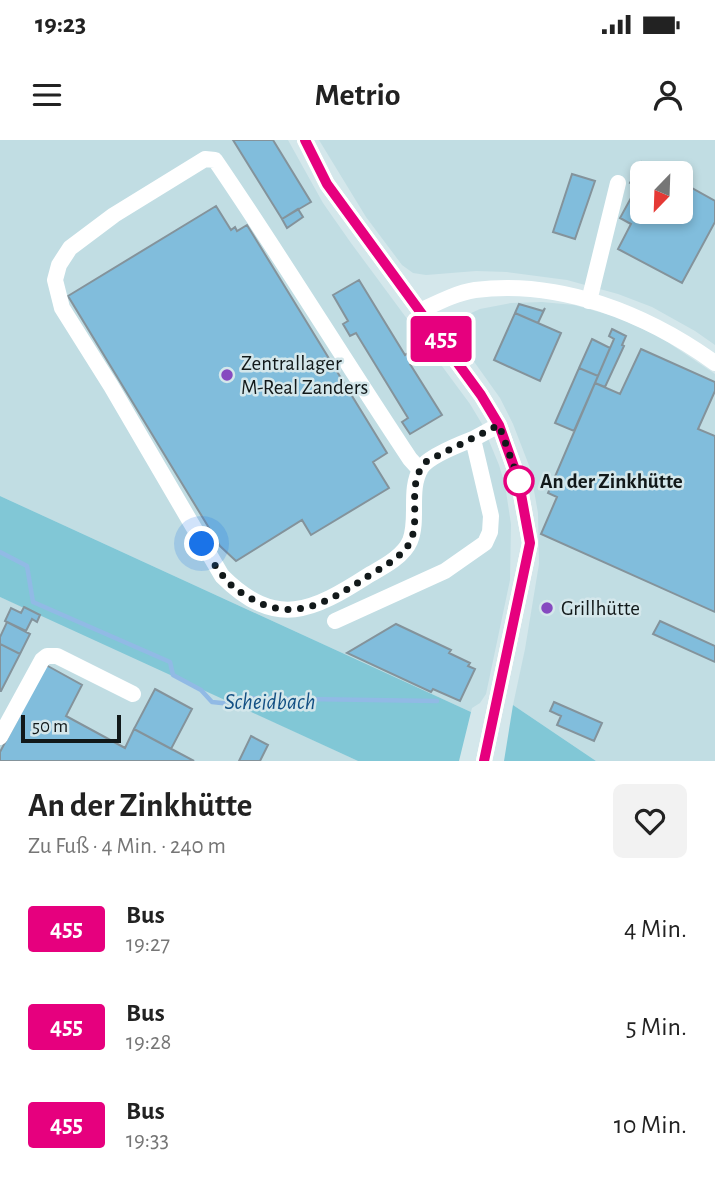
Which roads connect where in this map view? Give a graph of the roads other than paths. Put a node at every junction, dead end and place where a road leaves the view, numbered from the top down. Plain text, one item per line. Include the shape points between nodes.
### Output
1 (305, 140) edge
2 (618, 183) dead end
3 (589, 301) junction
4 (420, 311) junction
5 (715, 363) edge
6 (499, 425) junction
7 (473, 439) junction
8 (420, 470) junction
9 (335, 621) dead end
10 (133, 694) dead end
11 (0, 737) edge
12 (484, 761) edge

1 - 4 street via 327,184
2 - 3 street
3 - 4 street via 546,289 474,290
3 - 5 street via 620,309 691,345
4 - 6 street
6 - 7 street
6 - 12 street via 518,478 530,543
7 - 8 street via 427,461
7 - 9 street via 491,510 485,543 444,571
8 - 8 street via 409,544 375,572 324,602 292,611 277,610 237,591 209,555 62,308 55,280 63,257 114,215 205,159 215,160
10 - 11 street via 57,656 47,656

